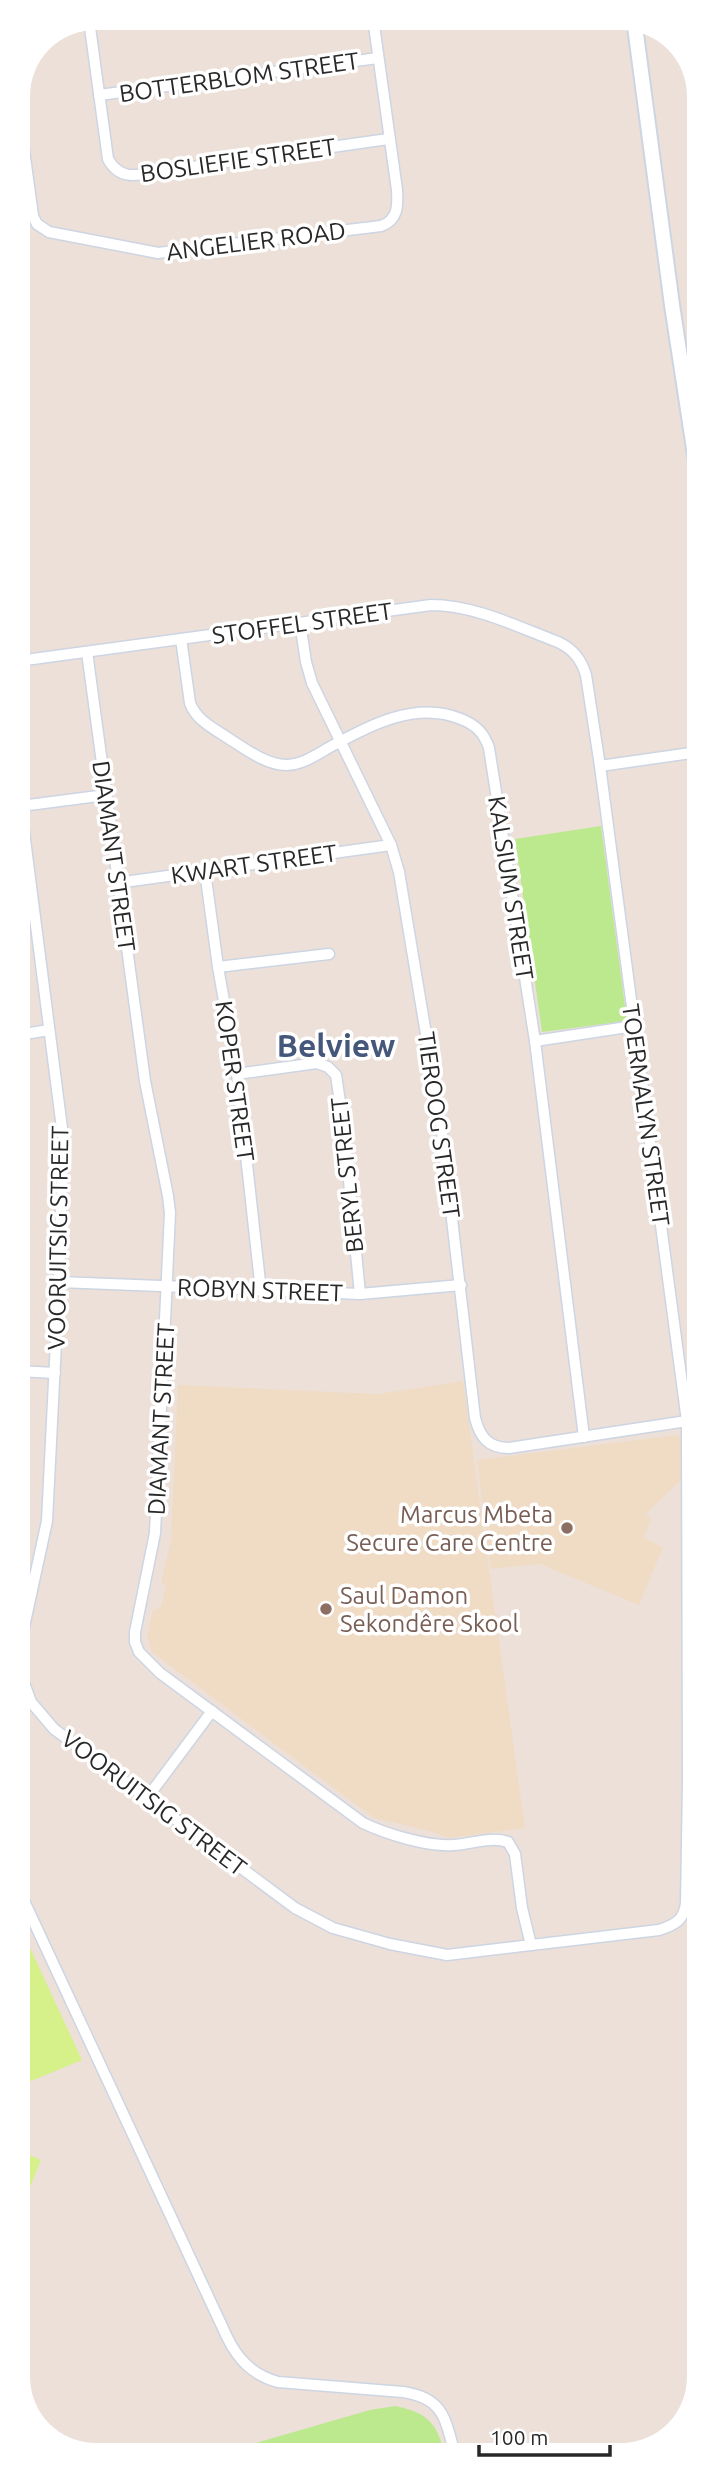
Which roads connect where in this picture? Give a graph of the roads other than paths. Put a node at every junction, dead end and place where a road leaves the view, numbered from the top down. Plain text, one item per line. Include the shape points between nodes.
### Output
1 (90, 30) edge
2 (374, 30) edge
3 (636, 32) edge
4 (378, 58) junction
5 (99, 96) junction
6 (388, 139) junction
7 (30, 198) edge
8 (687, 403) edge
9 (300, 624) junction
10 (181, 639) junction
11 (87, 652) junction
12 (577, 656) joint
13 (30, 659) edge
14 (340, 742) junction
15 (687, 754) edge
16 (600, 766) junction
17 (106, 795) junction
18 (30, 805) edge
19 (391, 845) junction
20 (205, 871) junction
21 (30, 881) edge
22 (117, 883) junction
23 (329, 954) dead end
24 (218, 967) junction
25 (634, 1026) junction
26 (48, 1030) junction
27 (30, 1033) edge
28 (535, 1041) junction
29 (237, 1074) junction
30 (59, 1282) junction
31 (461, 1285) junction
32 (167, 1287) junction
33 (261, 1291) junction
34 (360, 1294) junction
35 (30, 1372) edge
36 (55, 1373) junction
37 (687, 1421) joint
38 (583, 1437) junction
39 (30, 1603) edge
40 (30, 1704) edge
41 (212, 1711) junction
42 (147, 1798) junction
43 (687, 1815) edge
44 (684, 1913) joint
45 (30, 1914) edge
46 (531, 1945) junction
47 (451, 2443) edge

1 - 5 street, BOSLIEFIE STREET
2 - 4 street, ANGELIER ROAD
3 - 8 street
4 - 5 street, BOTTERBLOM STREET
4 - 6 street, ANGELIER ROAD
5 - 6 street, BOSLIEFIE STREET via 108,159 116,171 128,175
6 - 7 street, ANGELIER ROAD via 398,206 386,225 158,253 49,232 37,224
9 - 10 street, STOFFEL STREET
9 - 12 street, STOFFEL STREET via 448,605 558,642
9 - 14 street, TIEROOG STREET via 312,683
10 - 11 street, STOFFEL STREET
10 - 14 street, KALSIUM STREET via 191,708 216,730 282,765 295,764
11 - 13 street, STOFFEL STREET
11 - 17 street, DIAMANT STREET
12 - 16 street, TOERMALYN STREET via 586,674
14 - 19 street, TIEROOG STREET
14 - 28 street, KALSIUM STREET via 413,713 451,715 484,734
15 - 16 street
16 - 25 street, TOERMALYN STREET
17 - 18 street
17 - 22 street, DIAMANT STREET
19 - 20 street, KWART STREET
19 - 31 street, TIEROOG STREET via 433,1069
20 - 22 street, KWART STREET
20 - 24 street, KOPER STREET
21 - 26 street, VOORUITSIG STREET
22 - 32 street, DIAMANT STREET via 145,1081 169,1196
23 - 24 street
24 - 29 street, KOPER STREET
25 - 28 street
25 - 37 street, TOERMALYN STREET
26 - 27 street
26 - 30 street, VOORUITSIG STREET via 63,1136
28 - 38 street, KALSIUM STREET
29 - 33 street, KOPER STREET
29 - 34 street, BERYL STREET via 317,1063 328,1066 336,1076
30 - 32 street, ROBYN STREET
30 - 36 street, VOORUITSIG STREET
31 - 34 street, ROBYN STREET
31 - 38 street, TIEROOG STREET via 475,1418 483,1439 503,1448
32 - 33 street, ROBYN STREET
32 - 41 street, DIAMANT STREET via 155,1533 135,1642 148,1662
33 - 34 street, ROBYN STREET
35 - 36 street
36 - 39 street, VOORUITSIG STREET via 46,1534
37 - 38 street, TIEROOG STREET
40 - 42 street, VOORUITSIG STREET via 54,1728
41 - 42 street
41 - 46 street, DIAMANT STREET via 363,1823 445,1844 508,1842 515,1854
42 - 46 street, VOORUITSIG STREET via 295,1908 332,1928 439,1955
43 - 44 street, TOERMALYN STREET
44 - 46 street, VOORUITSIG STREET via 674,1925 659,1930
45 - 47 street via 239,2359 278,2382 422,2396 440,2409

